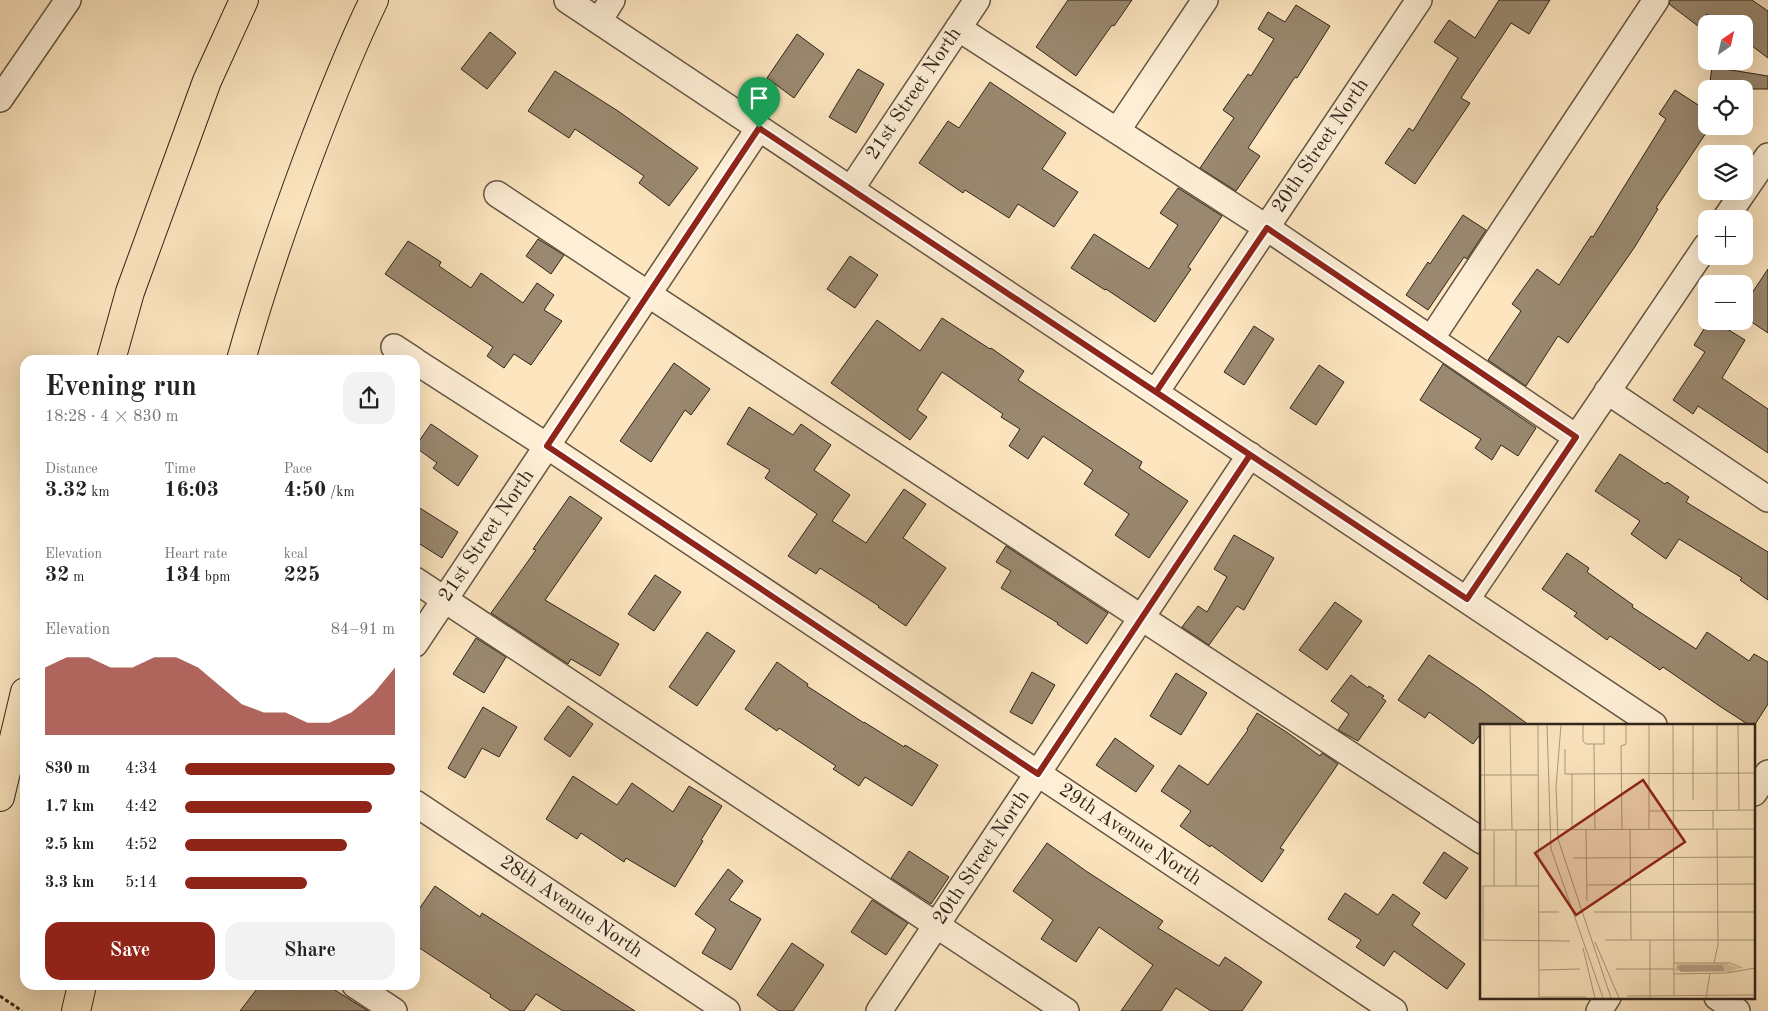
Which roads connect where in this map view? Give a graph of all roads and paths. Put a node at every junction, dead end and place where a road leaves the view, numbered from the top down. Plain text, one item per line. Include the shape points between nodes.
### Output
1 (68, 0) edge
2 (244, 0) edge
3 (567, 0) edge
4 (612, 0) edge
5 (977, 0) edge
6 (1205, 0) edge
7 (1419, 0) edge
8 (1656, 0) edge
9 (370, 8) edge
10 (598, 21) junction
11 (958, 28) junction
12 (0, 99) edge
13 (759, 128) junction
14 (1117, 131) junction
15 (1768, 156) edge
16 (850, 189) junction
17 (497, 194) dead end
18 (1731, 210) edge
19 (1267, 228) junction
20 (1698, 258) edge
21 (648, 294) junction
22 (1430, 338) junction
23 (394, 347) dead end
24 (112, 355) edge
25 (242, 355) edge
26 (407, 355) edge
27 (420, 363) edge
28 (1607, 391) junction
29 (1156, 392) junction
30 (1576, 437) junction
31 (547, 446) junction
32 (1250, 455) junction
33 (1768, 499) edge
34 (420, 583) edge
35 (1467, 599) junction
36 (445, 600) junction
37 (1142, 617) junction
38 (420, 637) edge
39 (20, 713) edge
40 (1653, 724) edge
41 (1038, 774) junction
42 (0, 797) edge
43 (420, 806) edge
44 (1480, 840) edge
45 (937, 925) junction
46 (81, 990) edge
47 (362, 990) edge
48 (0, 996) edge
49 (1607, 998) edge
50 (1718, 998) edge
51 (22, 1011) edge
52 (76, 1011) edge
53 (394, 1011) edge
54 (727, 1011) edge
55 (880, 1011) edge
56 (1066, 1011) edge
57 (1394, 1011) edge
58 (1600, 1011) edge
59 (1737, 1011) edge

1 - 12 street
2 - 24 highway via 207,81 130,292
3 - 10 street
4 - 10 street
5 - 11 street, 21st Street North
6 - 14 street
7 - 19 street, 20th Street North
8 - 22 street
9 - 25 highway via 328,105 290,207
10 - 13 street
11 - 14 street
11 - 16 street, 21st Street North
13 - 16 street
13 - 21 street, 21st Street North
14 - 19 street
15 - 18 street
16 - 29 street
17 - 21 street
19 - 22 street
19 - 29 street, 20th Street North
20 - 28 street
21 - 31 street, 21st Street North
21 - 37 street
22 - 30 street
23 - 26 street, 29th Avenue North
27 - 31 street, 29th Avenue North
28 - 30 street
28 - 33 street
29 - 32 street
30 - 35 street
31 - 36 street, 21st Street North
31 - 41 street, 29th Avenue North
32 - 35 street
32 - 37 street, 20th Street North
34 - 36 street
35 - 40 street
36 - 38 street, 21st Street North
36 - 45 street
37 - 41 street, 20th Street North
37 - 44 street
39 - 42 highway
41 - 45 street, 20th Street North
41 - 57 street, 29th Avenue North
43 - 54 street, 28th Avenue North
45 - 55 street, 20th Street North
45 - 56 street
46 - 52 highway
47 - 53 street
48 - 51 path
49 - 58 street
50 - 59 street

